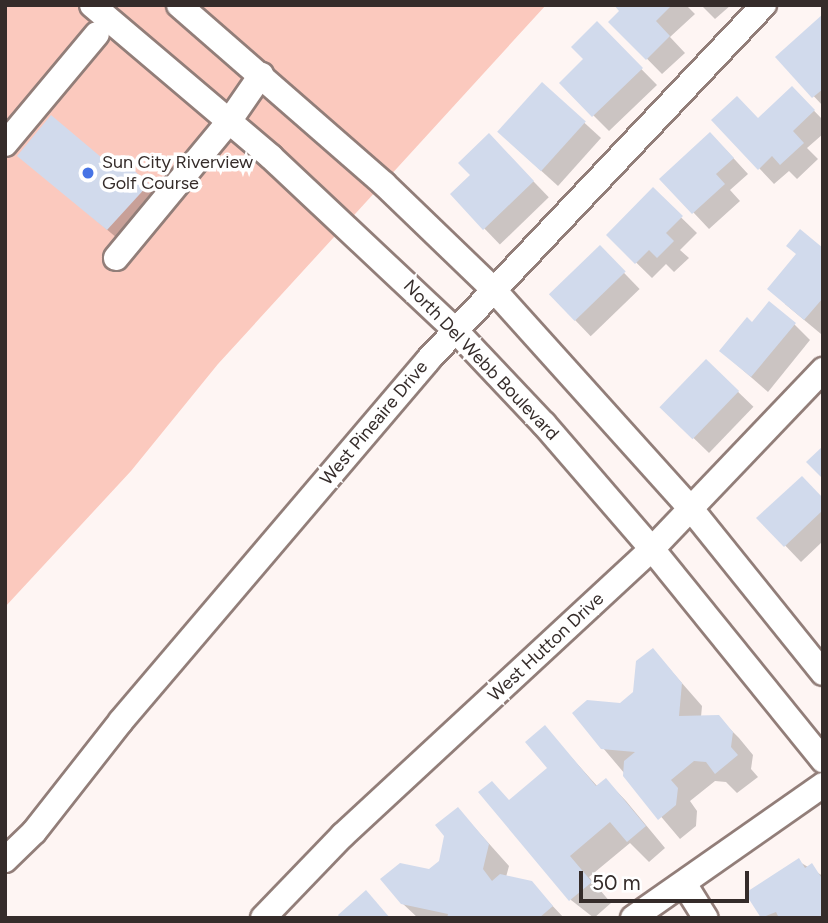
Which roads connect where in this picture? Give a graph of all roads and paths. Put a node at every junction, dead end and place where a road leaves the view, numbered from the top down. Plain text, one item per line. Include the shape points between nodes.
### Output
1 (92, 5) edge
2 (179, 5) edge
3 (764, 5) edge
4 (97, 34) dead end
5 (261, 75) junction
6 (230, 120) junction
7 (5, 144) edge
8 (116, 258) dead end
9 (492, 289) junction
10 (455, 330) junction
11 (823, 370) edge
12 (692, 510) junction
13 (652, 549) junction
14 (823, 673) edge
15 (823, 760) edge
16 (823, 785) edge
17 (5, 860) edge
18 (685, 885) junction
19 (263, 918) edge
20 (633, 918) edge
21 (706, 918) edge

1 - 6 street, North Del Webb Boulevard
2 - 5 street
3 - 9 street, West Pineaire Drive
4 - 7 street
5 - 6 street
5 - 9 street via 384,184
6 - 8 street
6 - 10 street, North Del Webb Boulevard
9 - 10 street, West Pineaire Drive
9 - 12 street
10 - 13 street, North Del Webb Boulevard
10 - 17 street, West Pineaire Drive via 121,722 34,832
11 - 12 street, West Hutton Drive
12 - 13 street, West Hutton Drive
12 - 14 street
13 - 15 street, North Del Webb Boulevard
13 - 19 street, West Hutton Drive via 343,835
16 - 18 street
18 - 20 street
18 - 21 street

